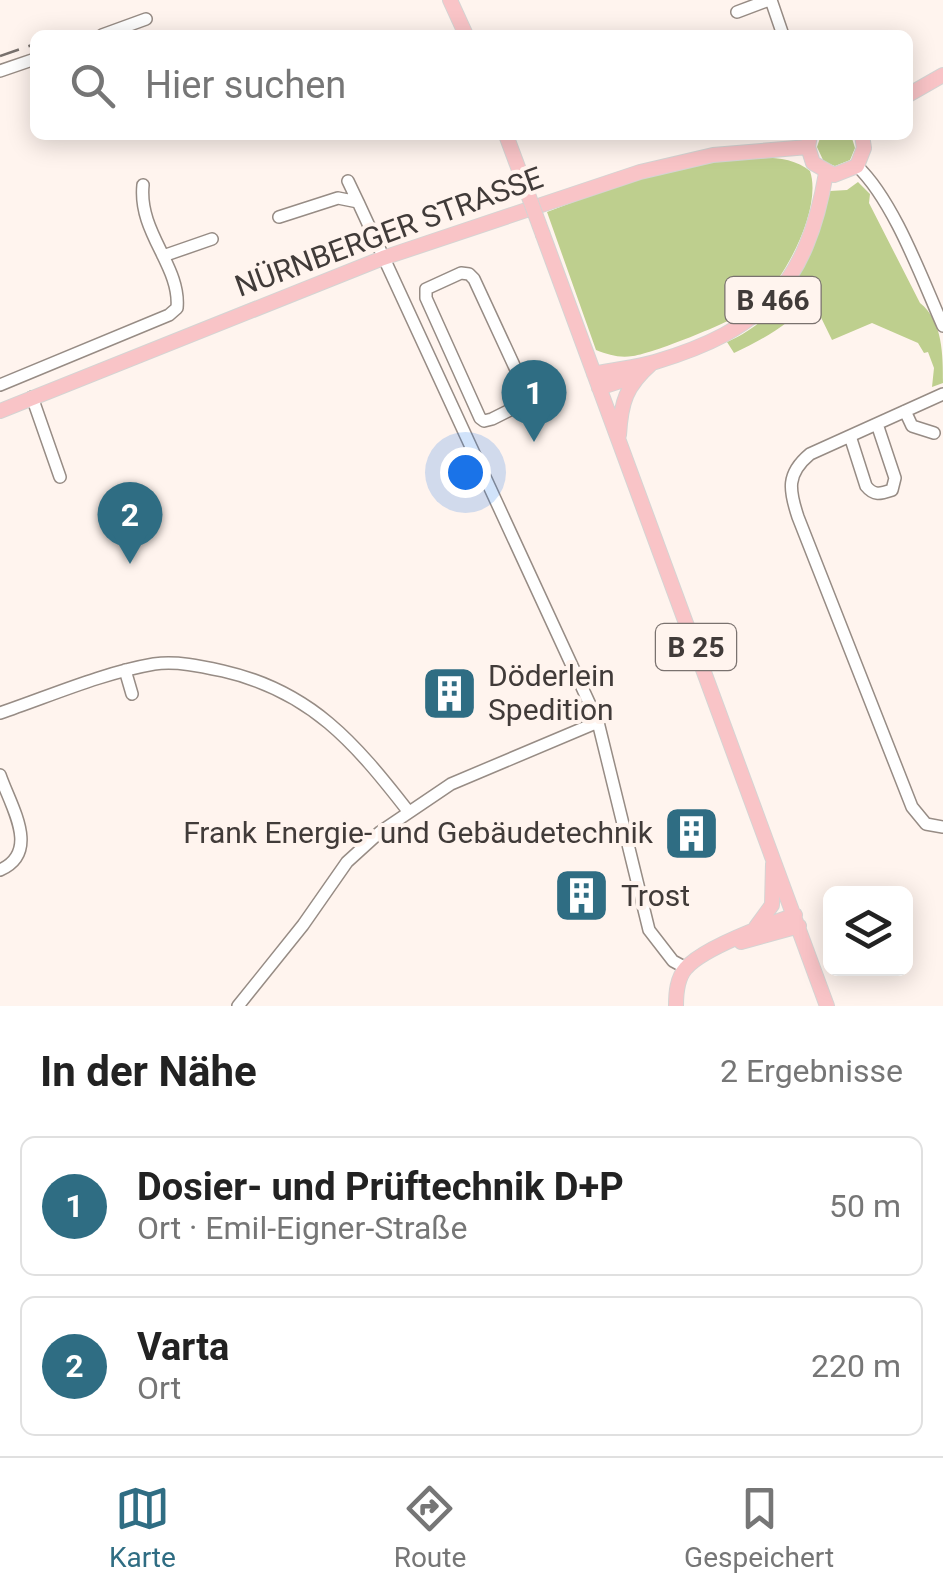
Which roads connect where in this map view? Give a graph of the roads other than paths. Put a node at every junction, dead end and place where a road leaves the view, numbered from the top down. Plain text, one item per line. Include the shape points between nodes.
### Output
1 (450, 0) edge
2 (770, 0) edge
3 (737, 12) dead end
4 (146, 19) dead end
5 (116, 30) edge
6 (464, 30) edge
7 (781, 30) edge
8 (30, 60) edge
9 (0, 71) edge
10 (943, 75) edge
11 (913, 92) edge
12 (508, 140) edge
13 (863, 140) edge
14 (809, 141) edge
15 (857, 166) junction
16 (826, 173) junction
17 (348, 181) dead end
18 (142, 184) dead end
19 (358, 202) junction
20 (279, 217) dead end
21 (212, 239) dead end
22 (163, 256) junction
23 (383, 258) junction
24 (943, 326) edge
25 (452, 357) junction
26 (651, 364) junction
27 (433, 366) junction
28 (638, 375) junction
29 (596, 381) junction
30 (0, 385) edge
31 (544, 393) dead end
32 (943, 394) edge
33 (32, 397) junction
34 (530, 400) junction
35 (905, 411) junction
36 (0, 412) edge
37 (877, 424) junction
38 (934, 432) dead end
39 (850, 436) junction
40 (619, 441) junction
41 (60, 477) dead end
42 (125, 670) junction
43 (132, 694) dead end
44 (0, 713) edge
45 (598, 722) junction
46 (0, 775) edge
47 (408, 812) junction
48 (943, 826) edge
49 (773, 853) junction
50 (0, 870) edge
51 (797, 920) junction
52 (753, 929) junction
53 (730, 943) junction
54 (686, 968) junction
55 (238, 1006) edge
56 (676, 1006) edge
57 (828, 1006) edge

1 - 6 main road
2 - 3 street
2 - 7 street
4 - 5 street
8 - 9 street
10 - 11 main road
12 - 29 main road, B 25, bridge
13 - 15 main road
14 - 16 main road via 813,163
14 - 23 main road, NÜRNBERGER STRASSE via 680,161
15 - 16 main road
15 - 24 street via 874,185
16 - 26 main road, B 466 via 801,260 774,299 729,334
17 - 19 street
18 - 22 street via 141,206
19 - 20 street via 338,198
19 - 23 street
21 - 22 street
22 - 30 street via 178,299 170,315
23 - 27 street
23 - 33 main road, NÜRNBERGER STRASSE
25 - 27 street
25 - 34 street via 484,421
25 - 34 street via 425,294 468,274
26 - 28 main road, B 466
26 - 29 main road, B 466
27 - 45 street
28 - 29 main road, B 466
28 - 40 main road, B 466 via 623,396
29 - 40 main road, B 25
31 - 34 street
32 - 35 street
33 - 36 main road, NÜRNBERGER STRASSE
33 - 41 street
35 - 37 street
35 - 38 street via 912,426
37 - 39 street
37 - 39 street via 895,478 892,490 878,494 866,486
39 - 48 street via 797,465 790,494 912,808 926,824
40 - 49 main road, B 25
42 - 43 street
42 - 44 street
42 - 47 street via 178,663 273,687 338,728
45 - 47 street via 451,784
45 - 54 street via 649,930
46 - 50 street via 22,846 13,864
47 - 55 street via 346,862
49 - 51 main road, B 25
49 - 52 main road via 772,905
51 - 52 main road
51 - 53 main road
51 - 57 main road, B 25
52 - 53 main road
53 - 54 main road
54 - 56 main road

